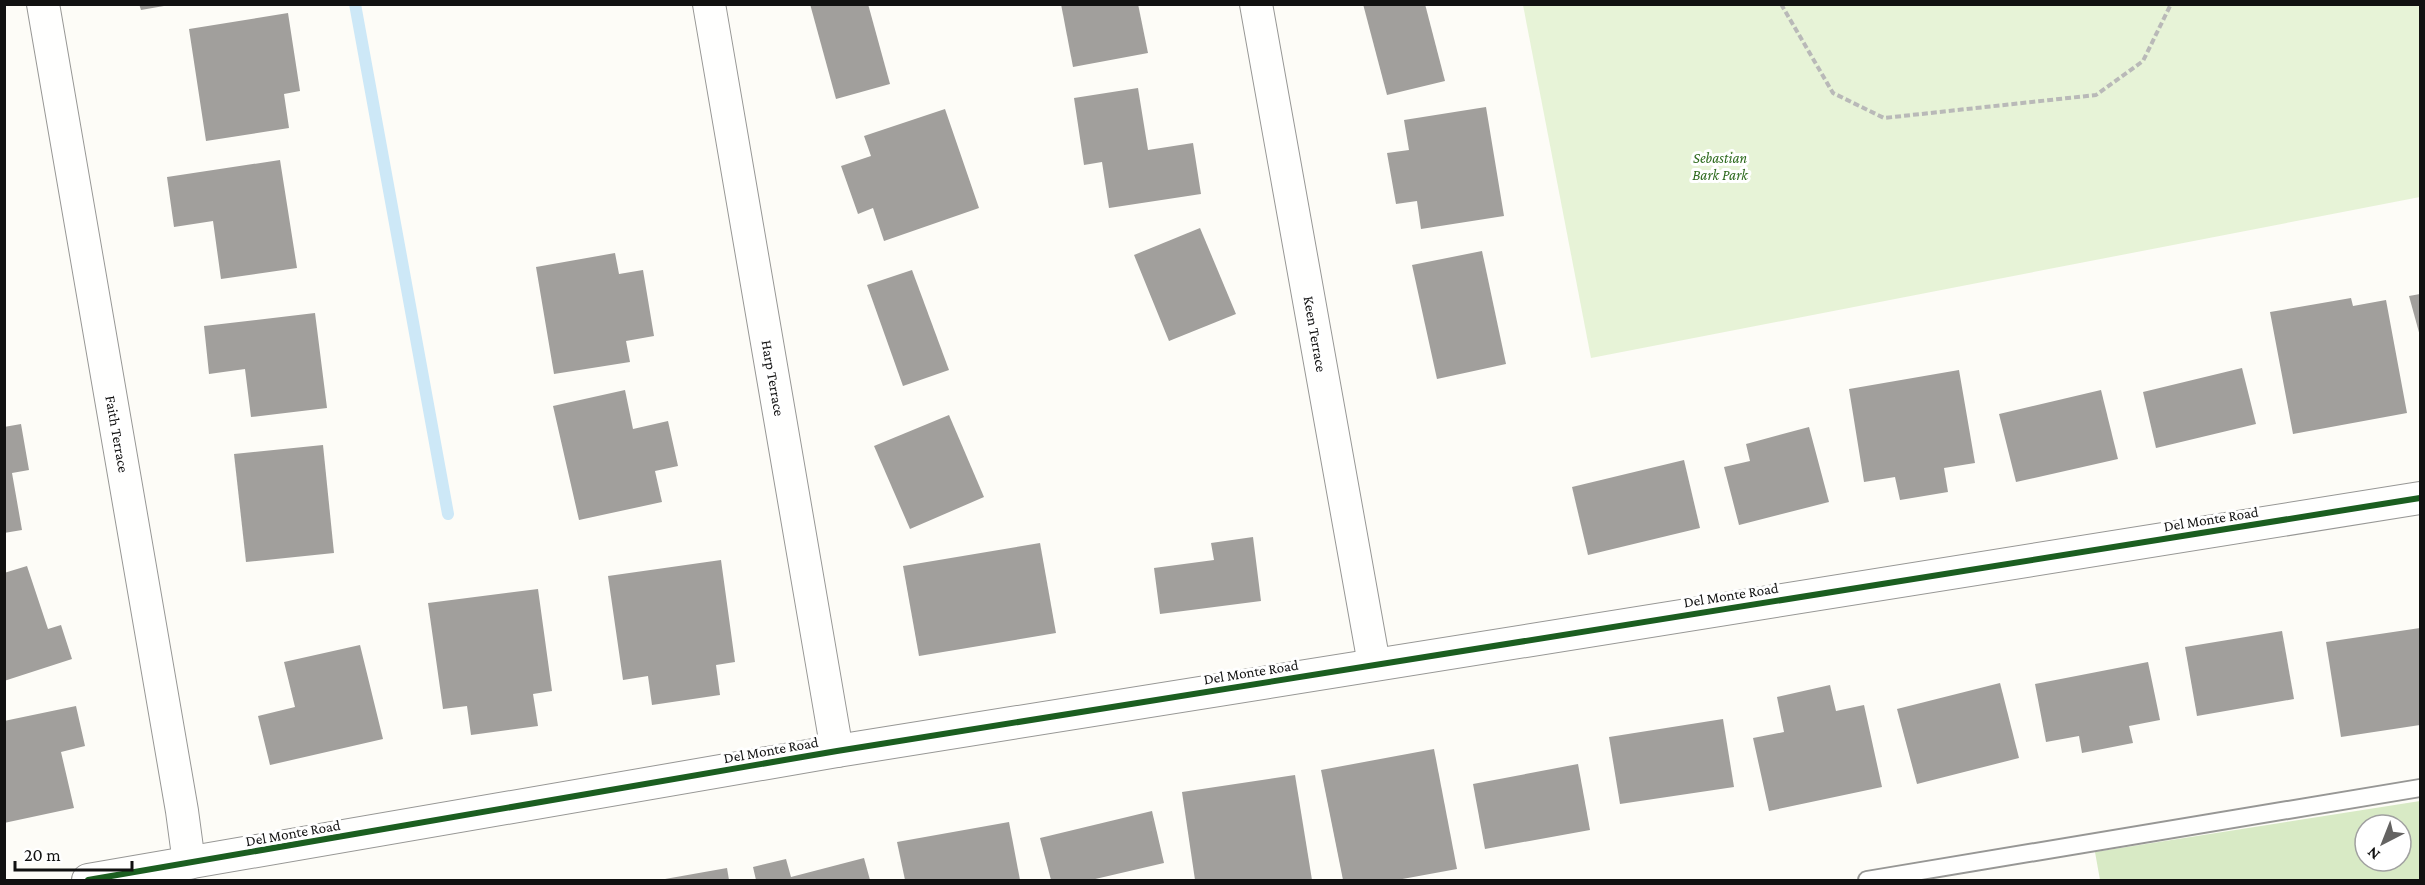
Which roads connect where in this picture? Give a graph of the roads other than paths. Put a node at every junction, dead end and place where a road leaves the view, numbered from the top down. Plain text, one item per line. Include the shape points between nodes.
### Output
1 (43, 4) edge
2 (709, 4) edge
3 (1256, 4) edge
4 (2421, 498) edge
5 (1374, 664) junction
6 (837, 751) junction
7 (2421, 788) edge
8 (189, 863) junction
9 (1945, 874) edge
10 (88, 880) edge
11 (1868, 880) edge

1 - 8 street, Faith Terrace
2 - 6 street, Harp Terrace
3 - 5 street, Keen Terrace
4 - 5 street, Del Monte Road
5 - 6 street, Del Monte Road
6 - 8 street, Del Monte Road
7 - 9 lane
8 - 10 street, Del Monte Road
9 - 11 lane

